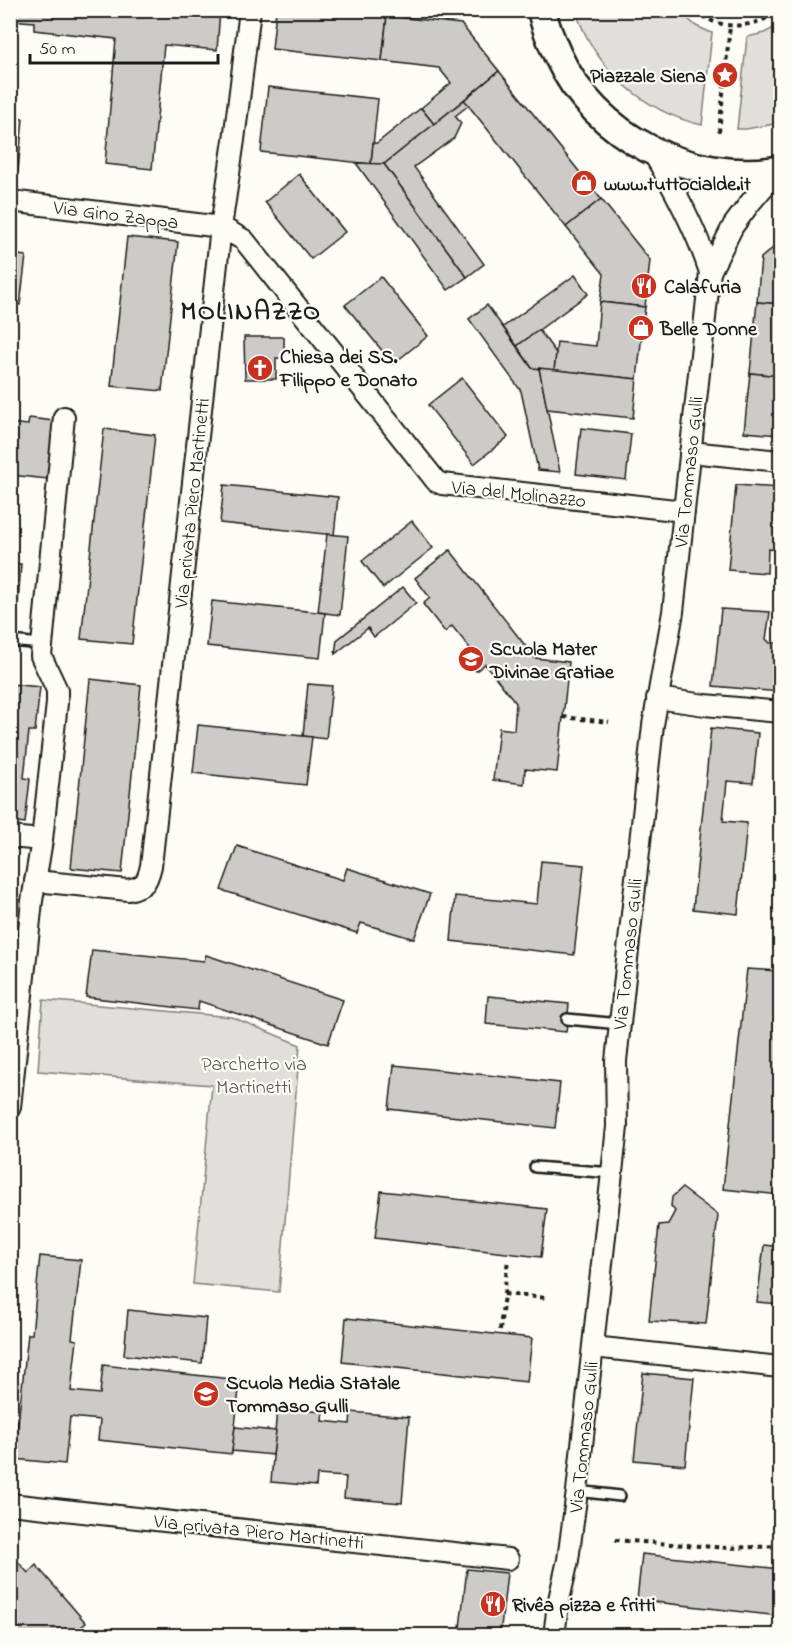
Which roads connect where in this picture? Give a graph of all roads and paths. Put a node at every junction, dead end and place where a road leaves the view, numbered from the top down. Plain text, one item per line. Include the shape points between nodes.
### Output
1 (250, 10) edge
2 (542, 10) edge
3 (695, 10) edge
4 (780, 11) edge
5 (730, 26) junction
6 (719, 132) dead end
7 (652, 151) junction
8 (779, 170) edge
9 (10, 201) edge
10 (221, 227) junction
11 (710, 272) junction
12 (64, 417) dead end
13 (690, 452) junction
14 (780, 461) edge
15 (684, 511) junction
16 (10, 640) edge
17 (42, 644) junction
18 (657, 698) junction
19 (780, 711) edge
20 (563, 717) dead end
21 (609, 722) dead end
22 (10, 837) edge
23 (42, 840) junction
24 (35, 881) junction
25 (567, 1018) dead end
26 (620, 1024) junction
27 (10, 1107) edge
28 (535, 1167) dead end
29 (612, 1173) junction
30 (508, 1259) dead end
31 (504, 1294) junction
32 (547, 1298) dead end
33 (500, 1330) dead end
34 (592, 1347) junction
35 (780, 1367) edge
36 (578, 1491) junction
37 (620, 1496) dead end
38 (10, 1504) edge
39 (780, 1512) edge
40 (774, 1513) dead end
41 (615, 1540) dead end
42 (780, 1546) edge
43 (508, 1559) dead end
44 (554, 1635) edge

1 - 10 street, Via privata Piero Martinetti
2 - 7 main road via 561,63 574,85 609,123
3 - 5 path via 713,22
4 - 5 path via 765,21
5 - 6 path
7 - 8 main road via 676,161 726,172
7 - 11 street, Via Tommaso Gulli via 691,223
8 - 11 street, Via Tommaso Gulli via 733,226
9 - 10 street, Via Gino Zappa
10 - 15 street, Via del Molinazzo via 244,240 436,481
10 - 24 street, Via privata Piero Martinetti via 148,879 141,887 128,890
11 - 13 street, Via Tommaso Gulli
12 - 17 street
13 - 14 street
13 - 15 street, Via Tommaso Gulli
15 - 18 street, Via Tommaso Gulli via 673,612
16 - 17 lane
17 - 23 street via 41,656 57,690 57,703
18 - 19 street
18 - 26 street, Via Tommaso Gulli
20 - 21 path
22 - 23 street
23 - 24 street
24 - 27 street
25 - 26 lane
26 - 29 street, Via Tommaso Gulli
28 - 29 lane
29 - 34 street, Via Tommaso Gulli
30 - 31 path
31 - 32 path
31 - 33 path
34 - 35 street
34 - 36 street, Via Tommaso Gulli
36 - 37 lane
36 - 44 street, Via Tommaso Gulli
38 - 43 street, Via privata Piero Martinetti
39 - 40 path
41 - 42 path via 728,1548

